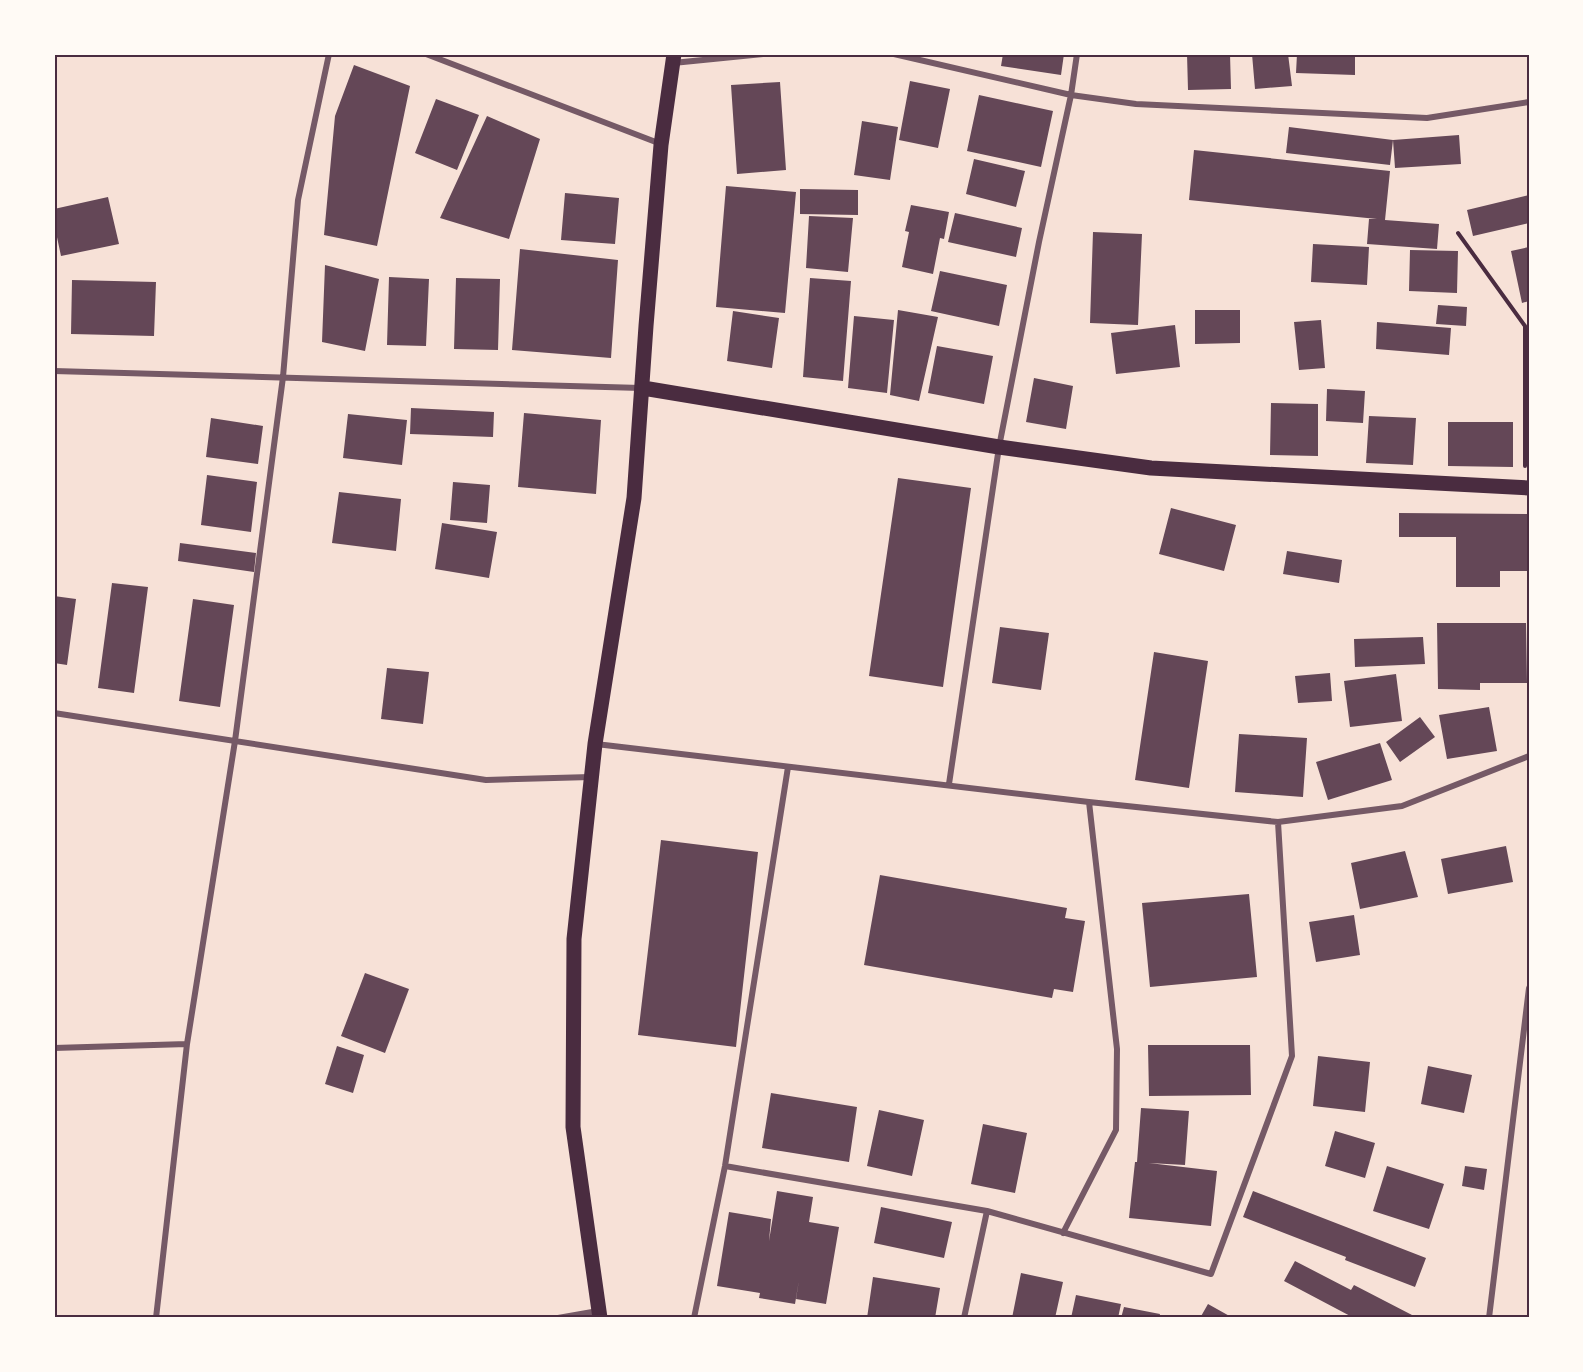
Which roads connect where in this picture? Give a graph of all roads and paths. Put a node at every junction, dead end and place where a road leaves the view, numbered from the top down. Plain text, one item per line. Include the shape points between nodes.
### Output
1 (329, 54) edge
2 (426, 54) edge
3 (763, 54) edge
4 (894, 54) edge
5 (1077, 54) edge
6 (673, 58) edge
7 (1071, 95) junction
8 (1529, 102) edge
9 (661, 145) junction
10 (1458, 233) dead end
11 (54, 371) edge
12 (283, 377) junction
13 (643, 388) junction
14 (999, 447) junction
15 (1527, 488) edge
16 (54, 713) edge
17 (235, 741) junction
18 (595, 744) junction
19 (1529, 756) edge
20 (788, 767) junction
21 (592, 777) junction
22 (949, 784) junction
23 (1089, 802) junction
24 (1278, 822) junction
25 (1529, 988) edge
26 (187, 1044) junction
27 (54, 1048) edge
28 (725, 1166) junction
29 (987, 1211) junction
30 (1063, 1233) junction
31 (599, 1314) edge
32 (156, 1318) edge
33 (558, 1318) edge
34 (694, 1318) edge
35 (964, 1318) edge
36 (1489, 1318) edge

1 - 12 street via 298,200
2 - 9 street
3 - 6 street
4 - 7 street
5 - 7 street
6 - 9 main road
7 - 8 street via 1136,104 1427,118
7 - 14 street
9 - 13 main road
10 - 15 path via 1525,326
11 - 12 street
12 - 13 street
12 - 17 street
13 - 14 main road
13 - 18 main road via 634,498
14 - 15 main road via 1151,468
14 - 22 street
16 - 17 street
17 - 21 street via 486,780
17 - 26 street
18 - 20 street
18 - 21 main road
19 - 24 street via 1402,806
20 - 22 street
20 - 28 street
21 - 31 main road via 574,939 573,1127
22 - 23 street
23 - 24 street
23 - 30 street via 1117,1049 1116,1130
24 - 30 street via 1292,1056 1211,1274
25 - 36 street
26 - 27 street
26 - 32 street
28 - 29 street
28 - 34 street
29 - 30 street
29 - 35 street
31 - 33 street

